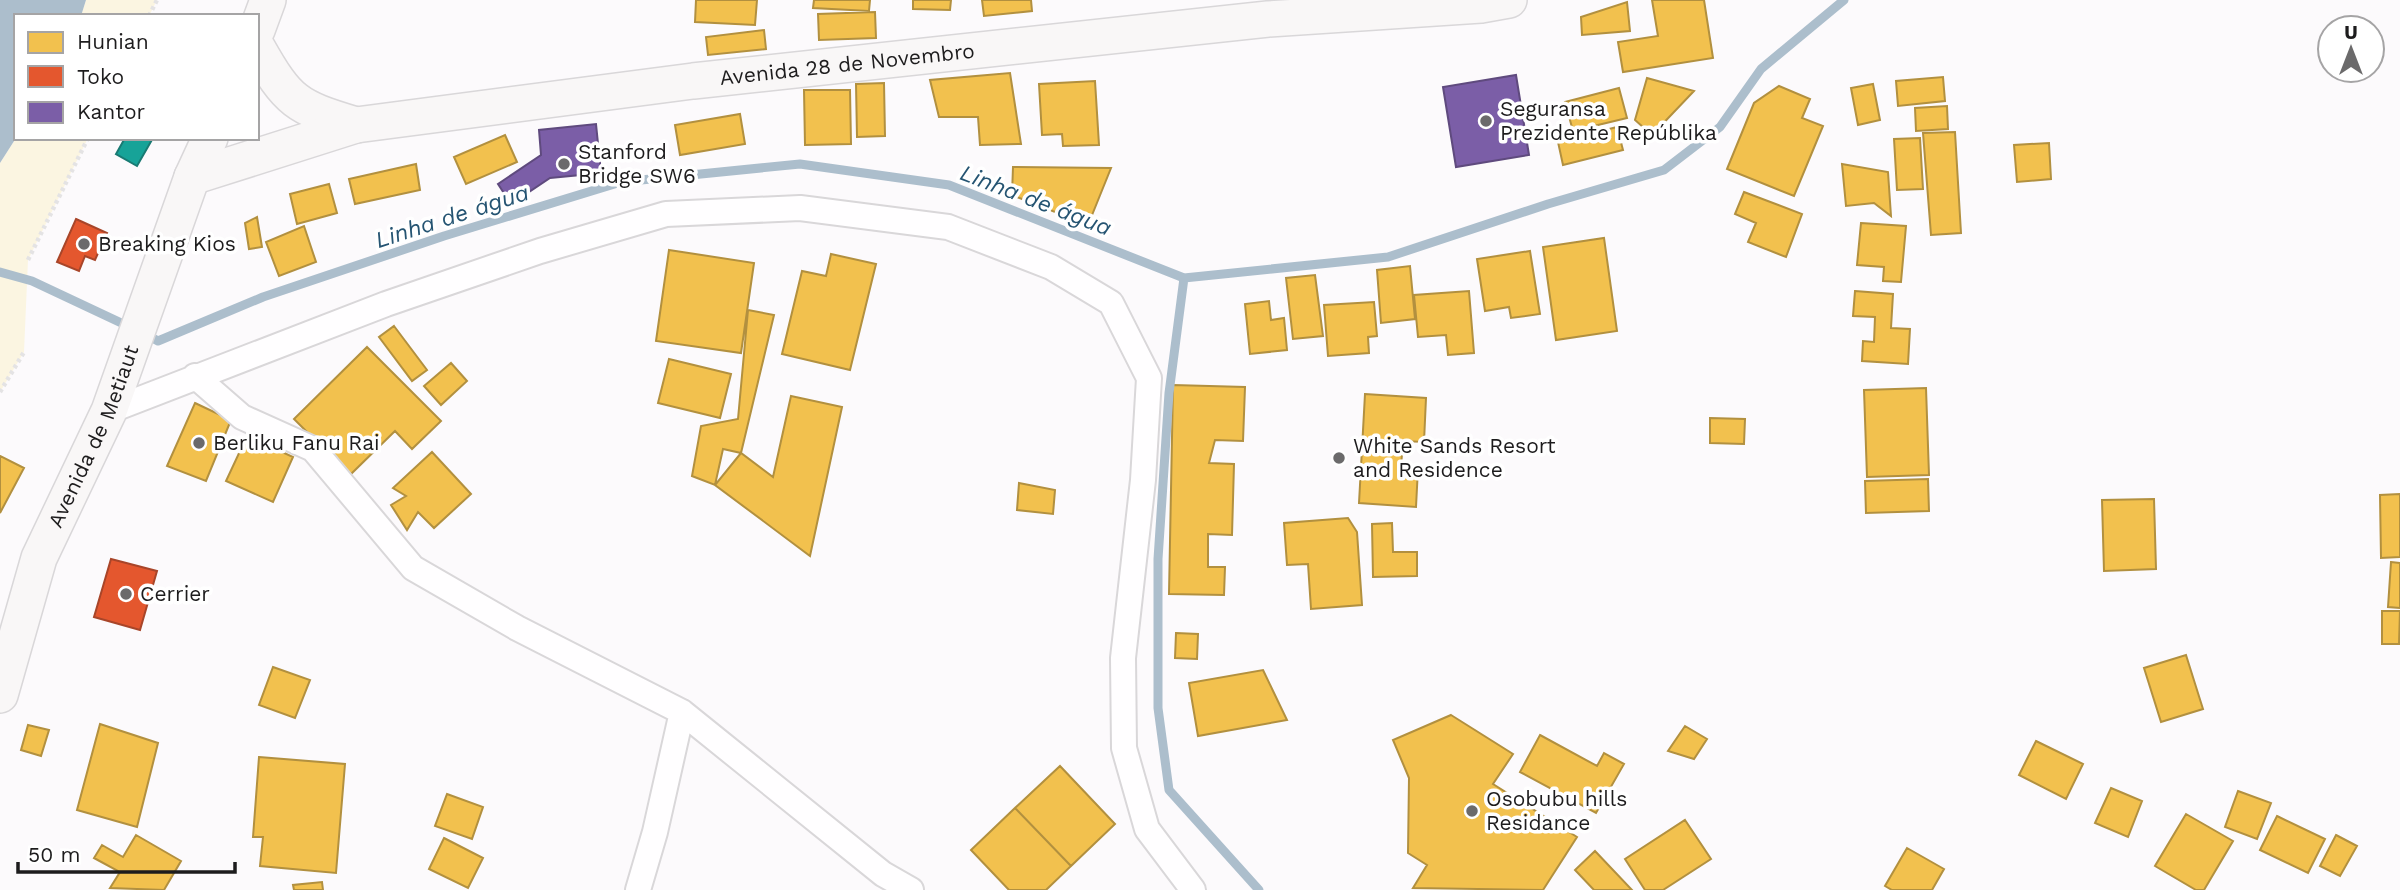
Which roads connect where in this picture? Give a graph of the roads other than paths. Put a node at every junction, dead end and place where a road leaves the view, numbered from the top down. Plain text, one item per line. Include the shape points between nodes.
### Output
1 (268, 0) edge
2 (1509, 0) edge
3 (259, 25) edge
4 (259, 51) edge
5 (356, 125) junction
6 (209, 140) edge
7 (192, 177) junction
8 (195, 376) junction
9 (114, 396) junction
10 (0, 695) edge
11 (682, 712) junction
12 (638, 890) edge
13 (911, 890) edge
14 (1193, 890) edge

1 - 3 main road
2 - 5 main road, Avenida 28 de Novembro via 1268,19 706,79
4 - 5 main road via 279,86 309,111
5 - 7 main road, Avenida 28 de Novembro
6 - 7 main road, Avenida de Metiaut
7 - 9 main road, Avenida de Metiaut
8 - 9 street
8 - 11 street via 242,416 313,449 413,568 517,628
8 - 14 street via 540,251 666,214 800,208 948,227 1051,267 1111,303 1149,378 1124,658 1124,748 1147,829
9 - 10 main road, Avenida de Metiaut via 39,558
11 - 12 street
11 - 13 street via 883,874

